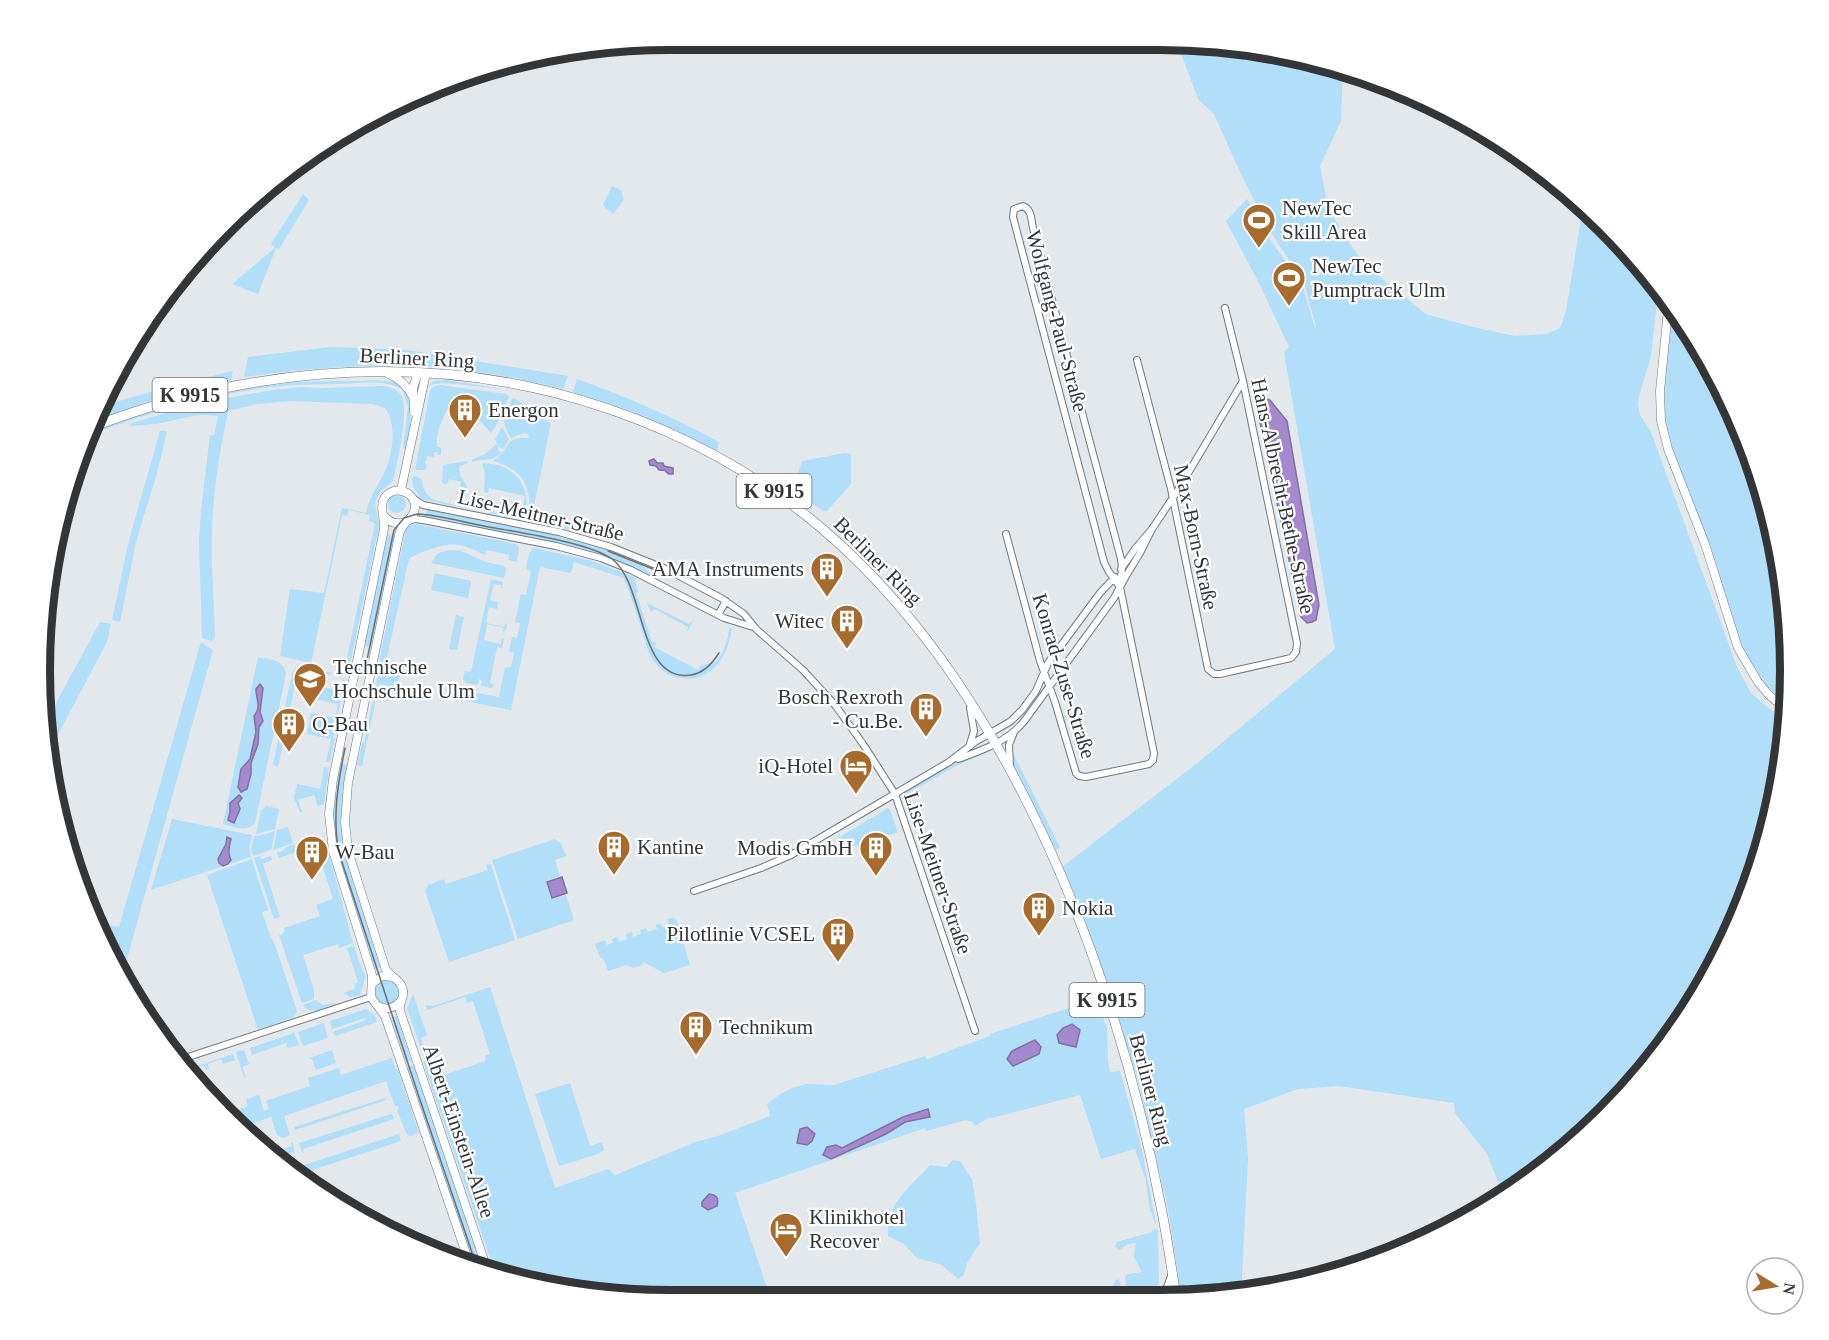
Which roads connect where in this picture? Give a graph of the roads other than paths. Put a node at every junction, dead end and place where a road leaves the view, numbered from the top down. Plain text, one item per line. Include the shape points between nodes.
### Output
1 (1225, 308) dead end
2 (1667, 315) edge
3 (1137, 360) dead end
4 (383, 372) junction
5 (422, 373) junction
6 (1243, 381) junction
7 (414, 398) junction
8 (415, 422) junction
9 (101, 424) edge
10 (401, 490) junction
11 (412, 498) junction
12 (1173, 499) junction
13 (384, 516) junction
14 (407, 521) junction
15 (1152, 530) junction
16 (1006, 534) dead end
17 (1122, 568) junction
18 (1113, 579) junction
19 (1120, 587) junction
20 (726, 601) junction
21 (718, 615) junction
22 (756, 629) junction
23 (1260, 666) joint
24 (1044, 672) junction
25 (1049, 687) junction
26 (968, 698) junction
27 (1778, 703) edge
28 (1015, 732) junction
29 (990, 735) junction
30 (995, 744) junction
31 (968, 748) junction
32 (1153, 751) joint
33 (949, 762) junction
34 (1012, 775) junction
35 (895, 794) junction
36 (694, 891) dead end
37 (393, 977) junction
38 (372, 984) junction
39 (371, 997) junction
40 (401, 1001) junction
41 (378, 1006) junction
42 (975, 1031) dead end
43 (186, 1058) edge
44 (467, 1256) edge
45 (485, 1262) edge
46 (1172, 1273) junction
47 (1164, 1290) edge
48 (1173, 1290) edge

1 - 6 street, Hans-Albrecht-Bethe-Straße
2 - 27 street via 1660,408 1668,449 1705,544 1738,648 1758,682
3 - 12 street, Max-Born-Straße
4 - 5 main road, Berliner Ring / K 9915
4 - 7 street via 400,380
4 - 9 main road, Berliner Ring / K 9915 via 311,375 230,386 171,400
5 - 7 street via 414,383
5 - 8 street
5 - 26 main road, Berliner Ring / K 9915 via 488,379 599,405 711,452 772,490 845,550 929,643
6 - 12 street
6 - 23 street, Hans-Albrecht-Bethe-Straße via 1297,648 1291,658
7 - 8 street
8 - 10 street
10 - 11 street
10 - 13 street via 384,498
11 - 14 street, Albert-Einstein-Allee via 415,510
11 - 20 street, Lise-Meitner-Straße via 423,505 568,534 611,547 661,567
12 - 15 street
12 - 23 street, Max-Born-Straße via 1208,669 1220,674
13 - 14 street via 393,523
13 - 38 street via 329,809 333,851
14 - 21 street, Lise-Meitner-Straße via 446,524 601,558
14 - 37 street, Albert-Einstein-Allee via 399,535 345,811 351,863 386,968
15 - 17 street
15 - 19 street
16 - 24 street, Konrad-Zuse-Straße
17 - 18 street
17 - 18 street, Wolfgang-Paul-Straße via 1030,213 1026,207 1018,206 1012,217 1104,562
17 - 19 street, Wolfgang-Paul-Straße
18 - 19 street, Wolfgang-Paul-Straße
18 - 24 street
19 - 25 street
19 - 32 street, Wolfgang-Paul-Straße
20 - 21 street
20 - 22 street, Lise-Meitner-Straße
21 - 22 street, Lise-Meitner-Straße
22 - 35 street, Lise-Meitner-Straße via 835,705
24 - 25 street, Konrad-Zuse-Straße
24 - 29 street via 1038,688 1019,713
25 - 28 street
25 - 32 street, Konrad-Zuse-Straße via 1079,776 1147,765 1153,760
26 - 29 main road, Berliner Ring / K 9915
26 - 31 street via 974,731
28 - 30 street
28 - 34 street via 1008,749
29 - 30 main road, Berliner Ring
29 - 31 street
30 - 33 street
30 - 34 main road, Berliner Ring / K 9915
31 - 33 street
33 - 35 street
34 - 46 main road, Berliner Ring / K 9915 via 1072,903 1120,1042 1162,1210
35 - 36 street via 783,859
35 - 42 street, Lise-Meitner-Straße
37 - 38 street via 382,976
37 - 40 street, Albert-Einstein-Allee via 403,988
38 - 39 street
39 - 41 street, Albert-Einstein-Allee
39 - 43 street
40 - 41 street via 390,1008
40 - 45 street, Albert-Einstein-Allee via 400,1012
41 - 44 street, Albert-Einstein-Allee via 386,1017
46 - 47 street
46 - 48 main road, Berliner Ring / K 9915

